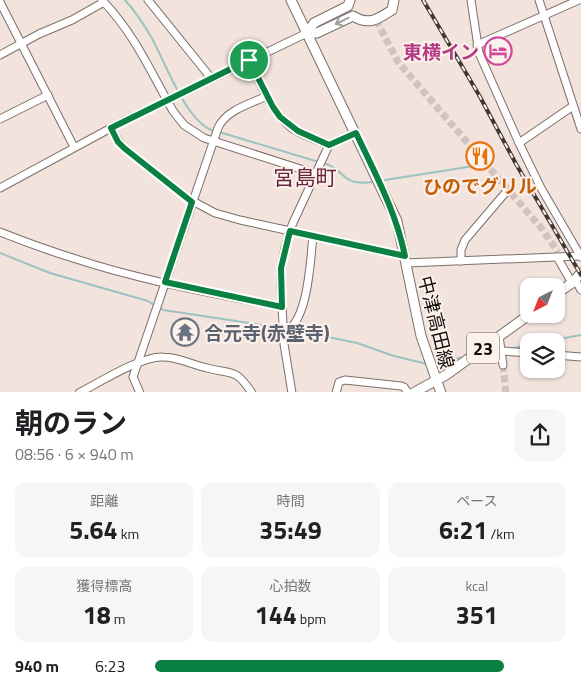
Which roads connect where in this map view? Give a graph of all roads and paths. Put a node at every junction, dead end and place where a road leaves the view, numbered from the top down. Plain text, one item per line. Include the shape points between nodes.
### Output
1 (148, 0) edge
2 (291, 0) edge
3 (350, 0) edge
4 (394, 0) edge
5 (471, 0) edge
6 (539, 0) edge
7 (579, 0) edge
8 (103, 1) edge
9 (0, 2) edge
10 (544, 16) junction
11 (307, 33) junction
12 (22, 44) junction
13 (477, 45) junction
14 (0, 55) edge
15 (249, 60) junction
16 (211, 78) junction
17 (48, 95) junction
18 (267, 96) junction
19 (166, 100) junction
20 (573, 106) junction
21 (0, 119) edge
22 (111, 128) junction
23 (581, 129) edge
24 (356, 133) junction
25 (213, 142) junction
26 (519, 143) junction
27 (329, 145) junction
28 (74, 147) junction
29 (316, 174) junction
30 (0, 188) edge
31 (506, 192) dead end
32 (192, 202) junction
33 (290, 231) junction
34 (0, 232) edge
35 (313, 236) junction
36 (581, 256) edge
37 (556, 257) junction
38 (406, 260) junction
39 (461, 261) junction
40 (576, 278) edge
41 (165, 282) junction
42 (565, 287) edge
43 (581, 290) edge
44 (282, 307) junction
45 (520, 321) edge
46 (283, 334) junction
47 (499, 336) junction
48 (502, 351) junction
49 (520, 352) edge
50 (565, 356) edge
51 (581, 357) edge
52 (137, 364) junction
53 (503, 365) tunnel mouth
54 (436, 381) junction
55 (79, 392) edge
56 (140, 392) edge
57 (252, 392) edge
58 (292, 392) edge
59 (336, 392) edge
60 (408, 392) edge
61 (412, 392) edge
62 (440, 392) edge

1 - 16 street
2 - 11 main road, 中津高田線
3 - 11 main road via 348,6 314,23
4 -> 11 main road via 392,10 376,20 362,21 353,16 317,33
5 - 13 street
6 - 10 street
7 - 10 street
8 - 12 street
8 - 19 street via 138,45
9 - 12 street
10 - 13 street
10 - 20 street
11 - 15 street
11 - 24 main road, 中津高田線
12 - 14 street
12 - 17 street
13 - 26 street
15 - 16 street
15 - 18 street
16 - 19 street
17 - 21 street
17 - 28 street
18 - 25 street via 225,118
18 - 27 street via 276,112 292,128
19 - 22 street
19 - 25 street via 184,125
20 - 23 street
20 - 26 street
22 - 28 street
22 - 32 street via 124,148
24 - 27 street
24 - 38 main road, 中津高田線 via 391,207
25 - 29 street
25 - 32 street
26 - 36 street
27 - 29 street
28 - 30 street
29 - 33 street
31 - 39 street via 465,240 460,250
32 - 33 street via 230,218
32 - 41 street
33 - 35 street
33 - 44 street via 281,268
34 - 41 street via 76,260
35 - 38 street
35 - 46 street via 304,301 295,323
36 - 37 street
37 - 39 street
37 - 40 street
38 - 39 street
38 - 54 main road, 中津高田線 via 417,319
40 - 42 main road
40 - 43 street
41 - 44 street
41 - 52 street
44 - 46 street
45 - 47 main road, 中津高田線 / 23
46 - 58 street
47 - 48 street
47 - 54 main road, 中津高田線 / 23
48 - 49 street
48 - 53 street
50 - 51 street
52 - 55 street
52 - 56 street via 133,377
52 - 57 street via 160,357 188,361 237,375
54 - 61 main road
54 - 62 main road
59 - 60 street via 339,382 345,380 401,386

